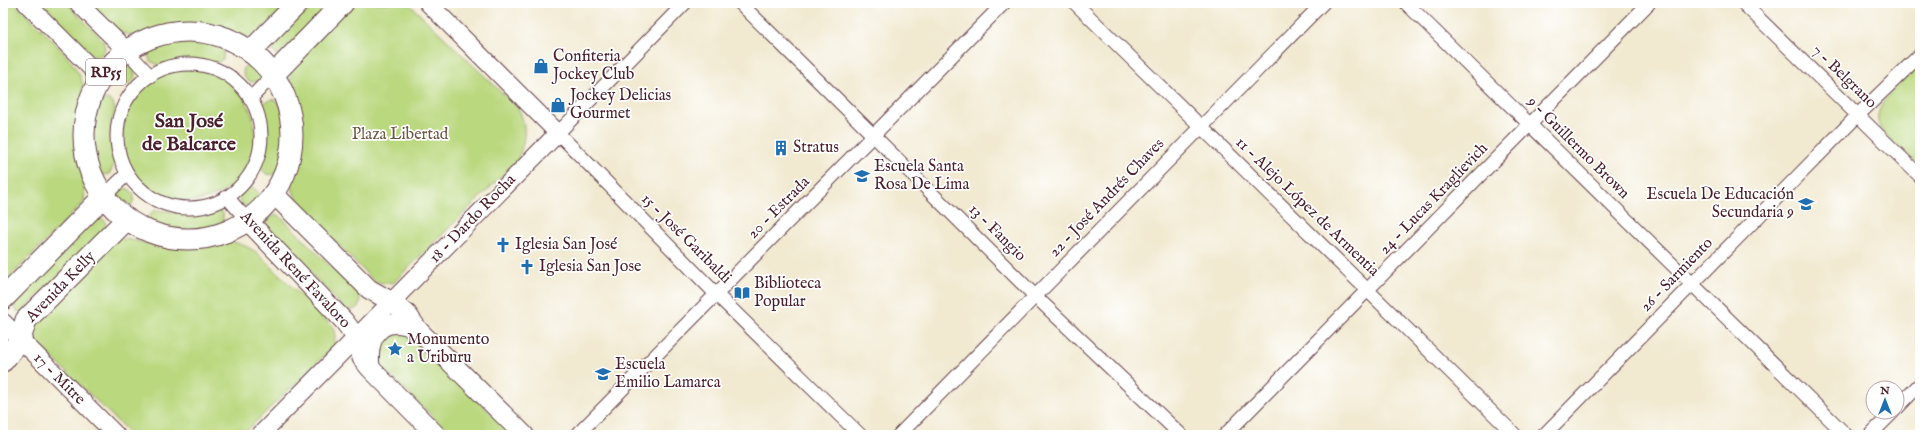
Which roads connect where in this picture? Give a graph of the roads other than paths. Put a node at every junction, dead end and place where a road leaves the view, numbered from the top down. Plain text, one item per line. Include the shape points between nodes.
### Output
1 (26, 3) edge
2 (78, 3) edge
3 (298, 3) edge
4 (343, 3) edge
5 (428, 3) edge
6 (685, 3) edge
7 (740, 3) edge
8 (1004, 3) edge
9 (1075, 3) edge
10 (1323, 3) edge
11 (1406, 3) edge
12 (1649, 3) edge
13 (1744, 3) edge
14 (127, 52) junction
15 (250, 52) junction
16 (1920, 55) edge
17 (273, 75) junction
18 (150, 76) junction
19 (101, 78) junction
20 (250, 99) junction
21 (1858, 115) junction
22 (1530, 124) junction
23 (1201, 127) junction
24 (558, 133) junction
25 (874, 135) junction
26 (127, 174) junction
27 (1920, 176) edge
28 (274, 193) junction
29 (104, 196) junction
30 (227, 197) junction
31 (127, 219) junction
32 (248, 221) junction
33 (1692, 284) junction
34 (1368, 290) junction
35 (717, 295) junction
36 (1035, 296) junction
37 (3, 299) edge
38 (392, 302) junction
39 (3, 322) edge
40 (418, 330) junction
41 (356, 337) junction
42 (11, 338) edge
43 (3, 357) edge
44 (3, 361) edge
45 (370, 368) junction
46 (1920, 384) edge
47 (1905, 400) edge
48 (1885, 420) edge
49 (116, 435) edge
50 (260, 435) edge
51 (436, 435) edge
52 (524, 435) edge
53 (577, 435) edge
54 (860, 435) edge
55 (899, 435) edge
56 (1181, 435) edge
57 (1225, 435) edge
58 (1515, 435) edge
59 (1544, 435) edge
60 (1846, 435) edge
61 (1870, 435) edge

1 - 19 street
2 - 14 street
3 - 15 main road
4 - 17 main road
5 - 24 street
6 - 24 street, 18 - Dardo Rocha
7 - 25 street, 13 - Fangio
8 - 25 street, 20 - Estrada
9 - 23 street, 11 - Alejo López de Armentia
10 - 23 street, 22 - José Andrés Chaves
11 - 22 street, 9 - Guillermo Brown
12 - 22 street, 24 - Lucas Kraglievich
13 - 21 street, 7 - Belgrano
14 - 15 main road, RP55 via 135,45 156,36 177,32 199,32 221,37
14 - 18 street
14 - 19 main road, RP55 via 118,58
15 - 17 main road, RP55
16 - 21 street, 26 - Sarmiento
17 - 20 street
17 - 28 main road, RP55 via 284,95 292,137 289,159 282,180
18 - 20 street via 171,66 191,64 210,67 228,76
18 - 26 street via 131,92 121,110 116,131 118,151
19 - 29 main road, RP55 via 92,94 86,114 84,135 92,177
20 - 30 street via 260,124 260,147 254,168 245,182
21 - 27 street, 7 - Belgrano
21 - 33 street, 26 - Sarmiento
22 - 33 street, 9 - Guillermo Brown
22 - 34 street, 24 - Lucas Kraglievich
23 - 34 street, 11 - Alejo López de Armentia
23 - 36 street, 22 - José Andrés Chaves
24 - 35 street, 15 - José Garibaldi
24 - 38 street, 18 - Dardo Rocha
25 - 35 street, 20 - Estrada
25 - 36 street, 13 - Fangio
26 - 29 street, Avenida Kelly
26 - 30 street via 138,188 156,201 176,208 196,208
28 - 32 main road, RP55
28 - 38 main road via 369,289
29 - 31 main road, RP55
29 - 37 main road, Avenida Kelly
30 - 32 street, Avenida René Favaloro
31 - 32 main road, RP55 via 154,233 178,238 218,234
31 - 42 main road, Avenida Kelly
32 - 41 main road, Avenida René Favaloro via 344,321
33 - 59 street, 26 - Sarmiento
33 - 60 street, 9 - Guillermo Brown
34 - 57 street, 24 - Lucas Kraglievich
34 - 58 street, 11 - Alejo López de Armentia
35 - 53 street, 20 - Estrada
35 - 54 street, 15 - José Garibaldi
36 - 55 street, 22 - José Andrés Chaves
36 - 56 street, 13 - Fangio
38 - 40 main road via 408,314
38 - 41 street, 18 - Dardo Rocha
39 - 42 street, 17 - Mitre
40 - 45 main road via 407,324 398,323 379,330 368,352
40 - 52 main road
41 - 45 main road, Avenida René Favaloro via 362,358
41 - 50 street, 18 - Dardo Rocha
42 - 43 main road via 5,342
42 - 44 main road, Avenida Kelly
42 - 49 street, 17 - Mitre
45 - 51 main road, Avenida René Favaloro
46 - 47 street
48 - 61 street

